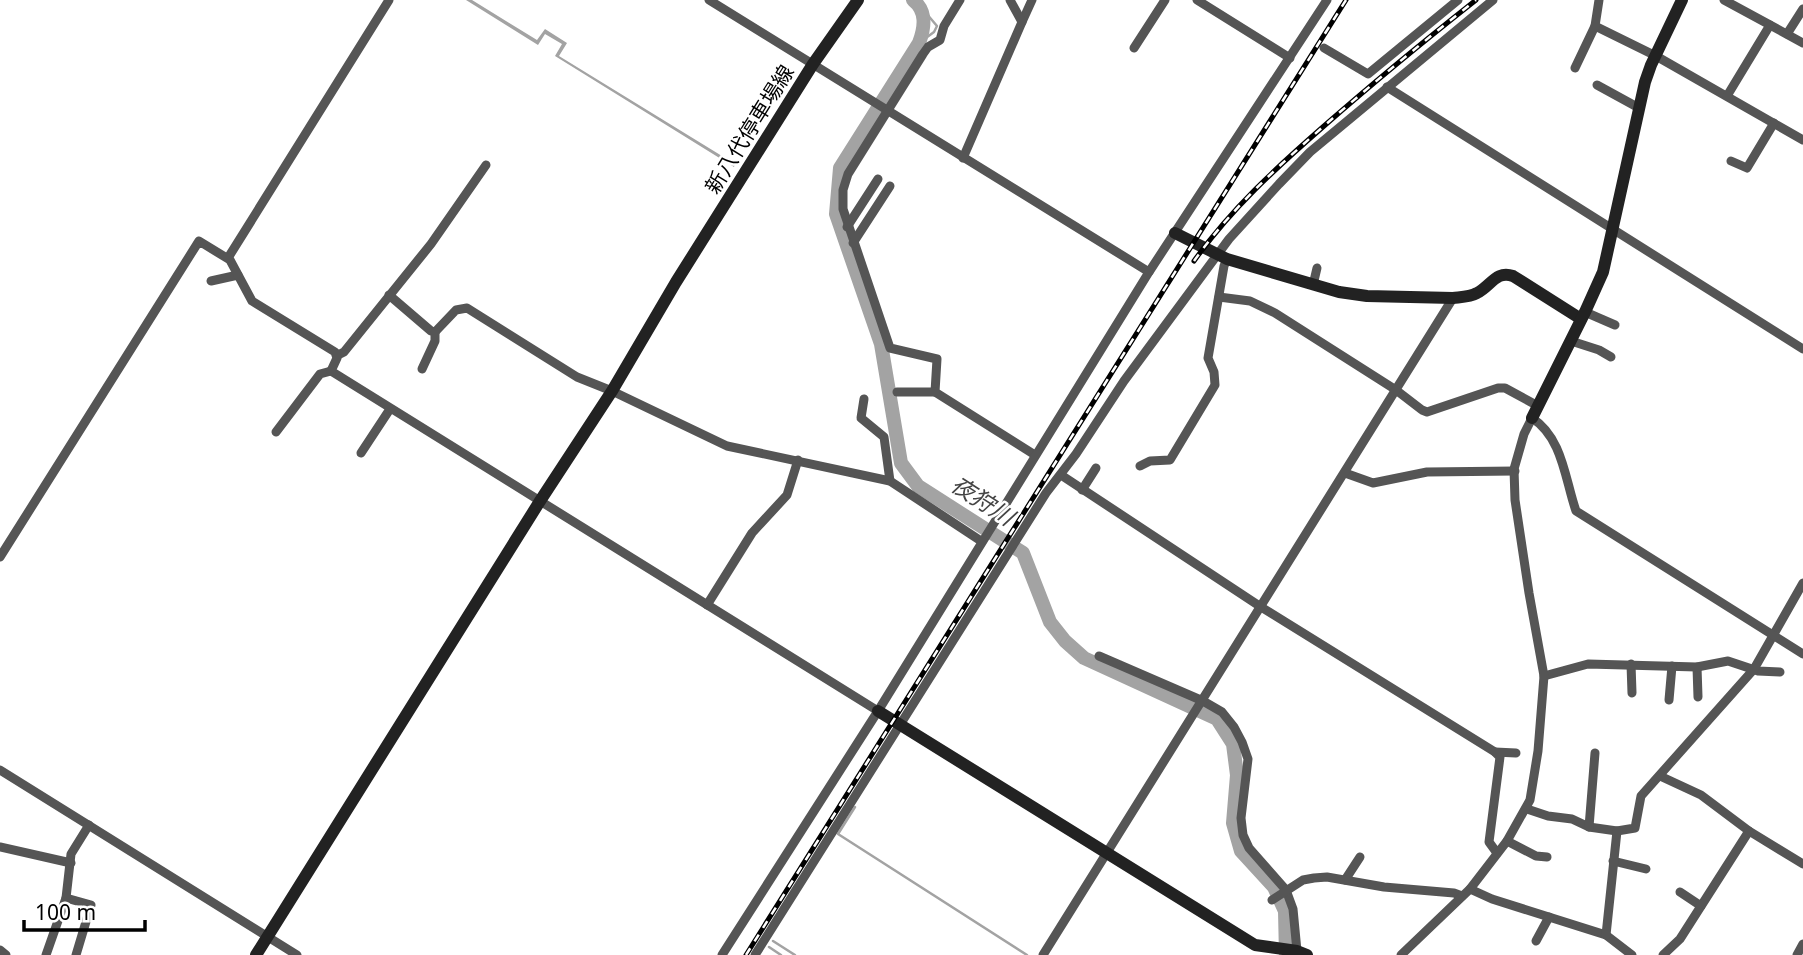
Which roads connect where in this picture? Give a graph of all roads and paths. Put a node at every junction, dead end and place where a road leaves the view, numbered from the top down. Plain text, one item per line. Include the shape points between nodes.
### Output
1 (389, 0) edge
2 (709, 0) edge
3 (858, 0) edge
4 (960, 0) edge
5 (1010, 0) edge
6 (1032, 0) edge
7 (1165, 0) edge
8 (1197, 0) edge
9 (1327, 0) edge
10 (1458, 0) edge
11 (1493, 0) edge
12 (1599, 0) edge
13 (1682, 0) edge
14 (1724, 0) edge
15 (1803, 9) edge
16 (1022, 22) junction
17 (1770, 25) junction
18 (1595, 26) junction
19 (1787, 34) junction
20 (1803, 43) edge
21 (1134, 48) dead end
22 (1324, 48) dead end
23 (1656, 56) junction
24 (1290, 58) junction
25 (813, 64) junction
26 (1575, 68) dead end
27 (1597, 85) dead end
28 (1387, 87) junction
29 (1727, 96) junction
30 (1639, 108) junction
31 (887, 109) junction
32 (1773, 123) junction
33 (1803, 140) edge
34 (963, 158) junction
35 (1731, 161) dead end
36 (486, 164) dead end
37 (878, 178) dead end
38 (891, 186) dead end
39 (847, 227) junction
40 (1614, 230) junction
41 (1175, 233) junction
42 (853, 243) junction
43 (1223, 256) junction
44 (228, 258) junction
45 (1317, 268) dead end
46 (1149, 272) junction
47 (238, 275) junction
48 (211, 281) dead end
49 (1313, 285) junction
50 (389, 295) junction
51 (1219, 297) junction
52 (1453, 298) junction
53 (1583, 316) junction
54 (1615, 325) dead end
55 (435, 332) junction
56 (1571, 341) junction
57 (1803, 349) edge
58 (338, 355) junction
59 (1611, 357) dead end
60 (422, 369) dead end
61 (331, 370) junction
62 (1396, 390) junction
63 (611, 391) junction
64 (935, 392) junction
65 (897, 393) dead end
66 (864, 400) dead end
67 (390, 408) junction
68 (1535, 412) junction
69 (276, 432) dead end
70 (361, 453) dead end
71 (1035, 455) junction
72 (798, 460) junction
73 (1140, 466) dead end
74 (1096, 468) dead end
75 (1514, 471) junction
76 (1345, 473) junction
77 (889, 475) junction
78 (1061, 475) junction
79 (1082, 490) junction
80 (540, 501) junction
81 (982, 541) junction
82 (0, 557) edge
83 (1803, 583) edge
84 (707, 605) junction
85 (1261, 607) junction
86 (1774, 636) junction
87 (1803, 654) edge
88 (1099, 656) dead end
89 (1631, 664) junction
90 (1672, 666) junction
91 (1697, 667) junction
92 (1754, 669) junction
93 (1780, 672) dead end
94 (1544, 676) junction
95 (1632, 693) dead end
96 (1698, 697) dead end
97 (1669, 700) dead end
98 (1203, 702) junction
99 (878, 711) junction
100 (899, 725) junction
101 (1495, 752) junction
102 (1516, 753) dead end
103 (1595, 753) dead end
104 (0, 770) edge
105 (1660, 776) junction
106 (1527, 809) junction
107 (89, 825) junction
108 (1589, 827) junction
109 (1617, 831) junction
110 (1749, 831) junction
111 (1507, 841) junction
112 (0, 846) edge
113 (1106, 853) junction
114 (1497, 853) junction
115 (1360, 857) dead end
116 (1547, 857) dead end
117 (1613, 862) junction
118 (71, 863) junction
119 (1803, 864) edge
120 (1646, 869) dead end
121 (1345, 880) junction
122 (1469, 889) junction
123 (1285, 891) junction
124 (1680, 892) dead end
125 (1462, 896) junction
126 (66, 898) junction
127 (1273, 899) dead end
128 (1701, 906) junction
129 (1549, 917) junction
130 (1606, 935) junction
131 (267, 936) junction
132 (1536, 941) dead end
133 (1803, 944) edge
134 (0, 950) edge
135 (1301, 953) edge
136 (6, 955) edge
137 (46, 955) edge
138 (76, 955) edge
139 (256, 955) edge
140 (297, 955) edge
141 (722, 955) edge
142 (755, 955) edge
143 (1043, 955) edge
144 (1401, 955) edge
145 (1633, 955) edge
146 (1663, 955) edge
147 (1797, 955) edge

1 - 44 street
2 - 25 street
3 - 25 street, 新八代停車場線
4 - 31 street via 940,40 928,47
5 - 16 street
6 - 16 street
7 - 21 street
8 - 24 street
9 - 24 street
10 - 22 street via 1368,74
11 - 28 street
12 - 18 street
13 - 23 street
14 - 17 street
15 - 19 street
16 - 34 street
17 - 19 street
17 - 29 street
18 - 23 street
18 - 26 street
19 - 20 street
23 - 29 street
23 - 30 street
24 - 41 street
25 - 31 street
25 - 63 street, 新八代停車場線
27 - 30 street
28 - 40 street
28 - 43 street via 1310,152 1262,202
29 - 32 street
30 - 40 street
31 - 34 street
31 - 39 street via 845,180 842,199
32 - 33 street
32 - 35 street via 1747,168
34 - 46 street
36 - 50 street
37 - 39 street
38 - 42 street
39 - 42 street
40 - 53 street via 1603,272
40 - 57 street
41 - 43 street
41 - 46 street
42 - 64 street via 890,348 937,359
43 - 49 street
43 - 51 street
43 - 78 street via 1124,381
44 - 47 street
44 - 82 street via 199,242
45 - 49 street
46 - 71 street
47 - 48 street
47 - 58 street via 252,301
49 - 52 street via 1353,296
50 - 55 street
50 - 58 street
51 - 62 street via 1250,301 1275,313
51 - 73 street via 1208,358 1214,385 1170,460
52 - 53 street via 1478,293 1505,273
52 - 62 street
53 - 54 street
53 - 56 street
55 - 60 street
55 - 63 street via 456,310 467,308 577,377
56 - 59 street
56 - 68 street
58 - 61 street
61 - 67 street
61 - 69 street via 320,374
62 - 68 street via 1427,412 1505,388
62 - 76 street
63 - 72 street via 727,446
63 - 80 street, 新八代停車場線
64 - 65 street
64 - 71 street
66 - 77 street via 861,418 884,437
67 - 70 street
67 - 80 street
68 - 75 street
68 - 86 street via 1567,474 1576,511
71 - 81 street
72 - 77 street
72 - 84 street via 787,495 752,533
74 - 79 street
75 - 76 street via 1427,472 1373,483
75 - 94 street
76 - 85 street
77 - 81 street
78 - 79 street
78 - 100 street
79 - 85 street
80 - 84 street
80 - 131 street, 新八代停車場線
81 - 99 street
83 - 86 street
84 - 99 street
85 - 98 street
85 - 101 street
86 - 87 street
86 - 92 street
88 - 98 street
89 - 90 street
89 - 94 street via 1588,664
89 - 95 street
90 - 91 street
90 - 97 street
91 - 92 street via 1727,661
91 - 96 street
92 - 93 street
92 - 105 street
94 - 106 street via 1534,783
98 - 113 street
98 - 123 street via 1222,712 1242,742 1248,760 1243,835
99 - 100 street
99 - 141 street
100 - 113 street
100 - 142 street
101 - 102 street
101 - 114 street via 1500,757 1489,842
103 - 108 street
104 - 107 street
105 - 109 street via 1641,796 1635,828
105 - 110 street via 1701,795
106 - 108 street
106 - 111 street
107 - 118 street via 71,854
107 - 131 street
108 - 109 street
109 - 117 street
110 - 119 street
110 - 128 street
111 - 114 street
111 - 116 street
112 - 118 street
113 - 135 street via 1255,945
113 - 143 street
114 - 122 street
115 - 121 street
117 - 120 street
117 - 130 street
118 - 126 street
121 - 123 street via 1303,880
121 - 125 street
122 - 125 street
122 - 129 street
123 - 127 street
123 - 135 street
124 - 128 street
125 - 144 street
126 - 137 street
126 - 138 street via 91,905
128 - 146 street via 1680,939
129 - 130 street
129 - 132 street
130 - 145 street
131 - 139 street, 新八代停車場線
131 - 140 street
133 - 147 street
134 - 136 street

